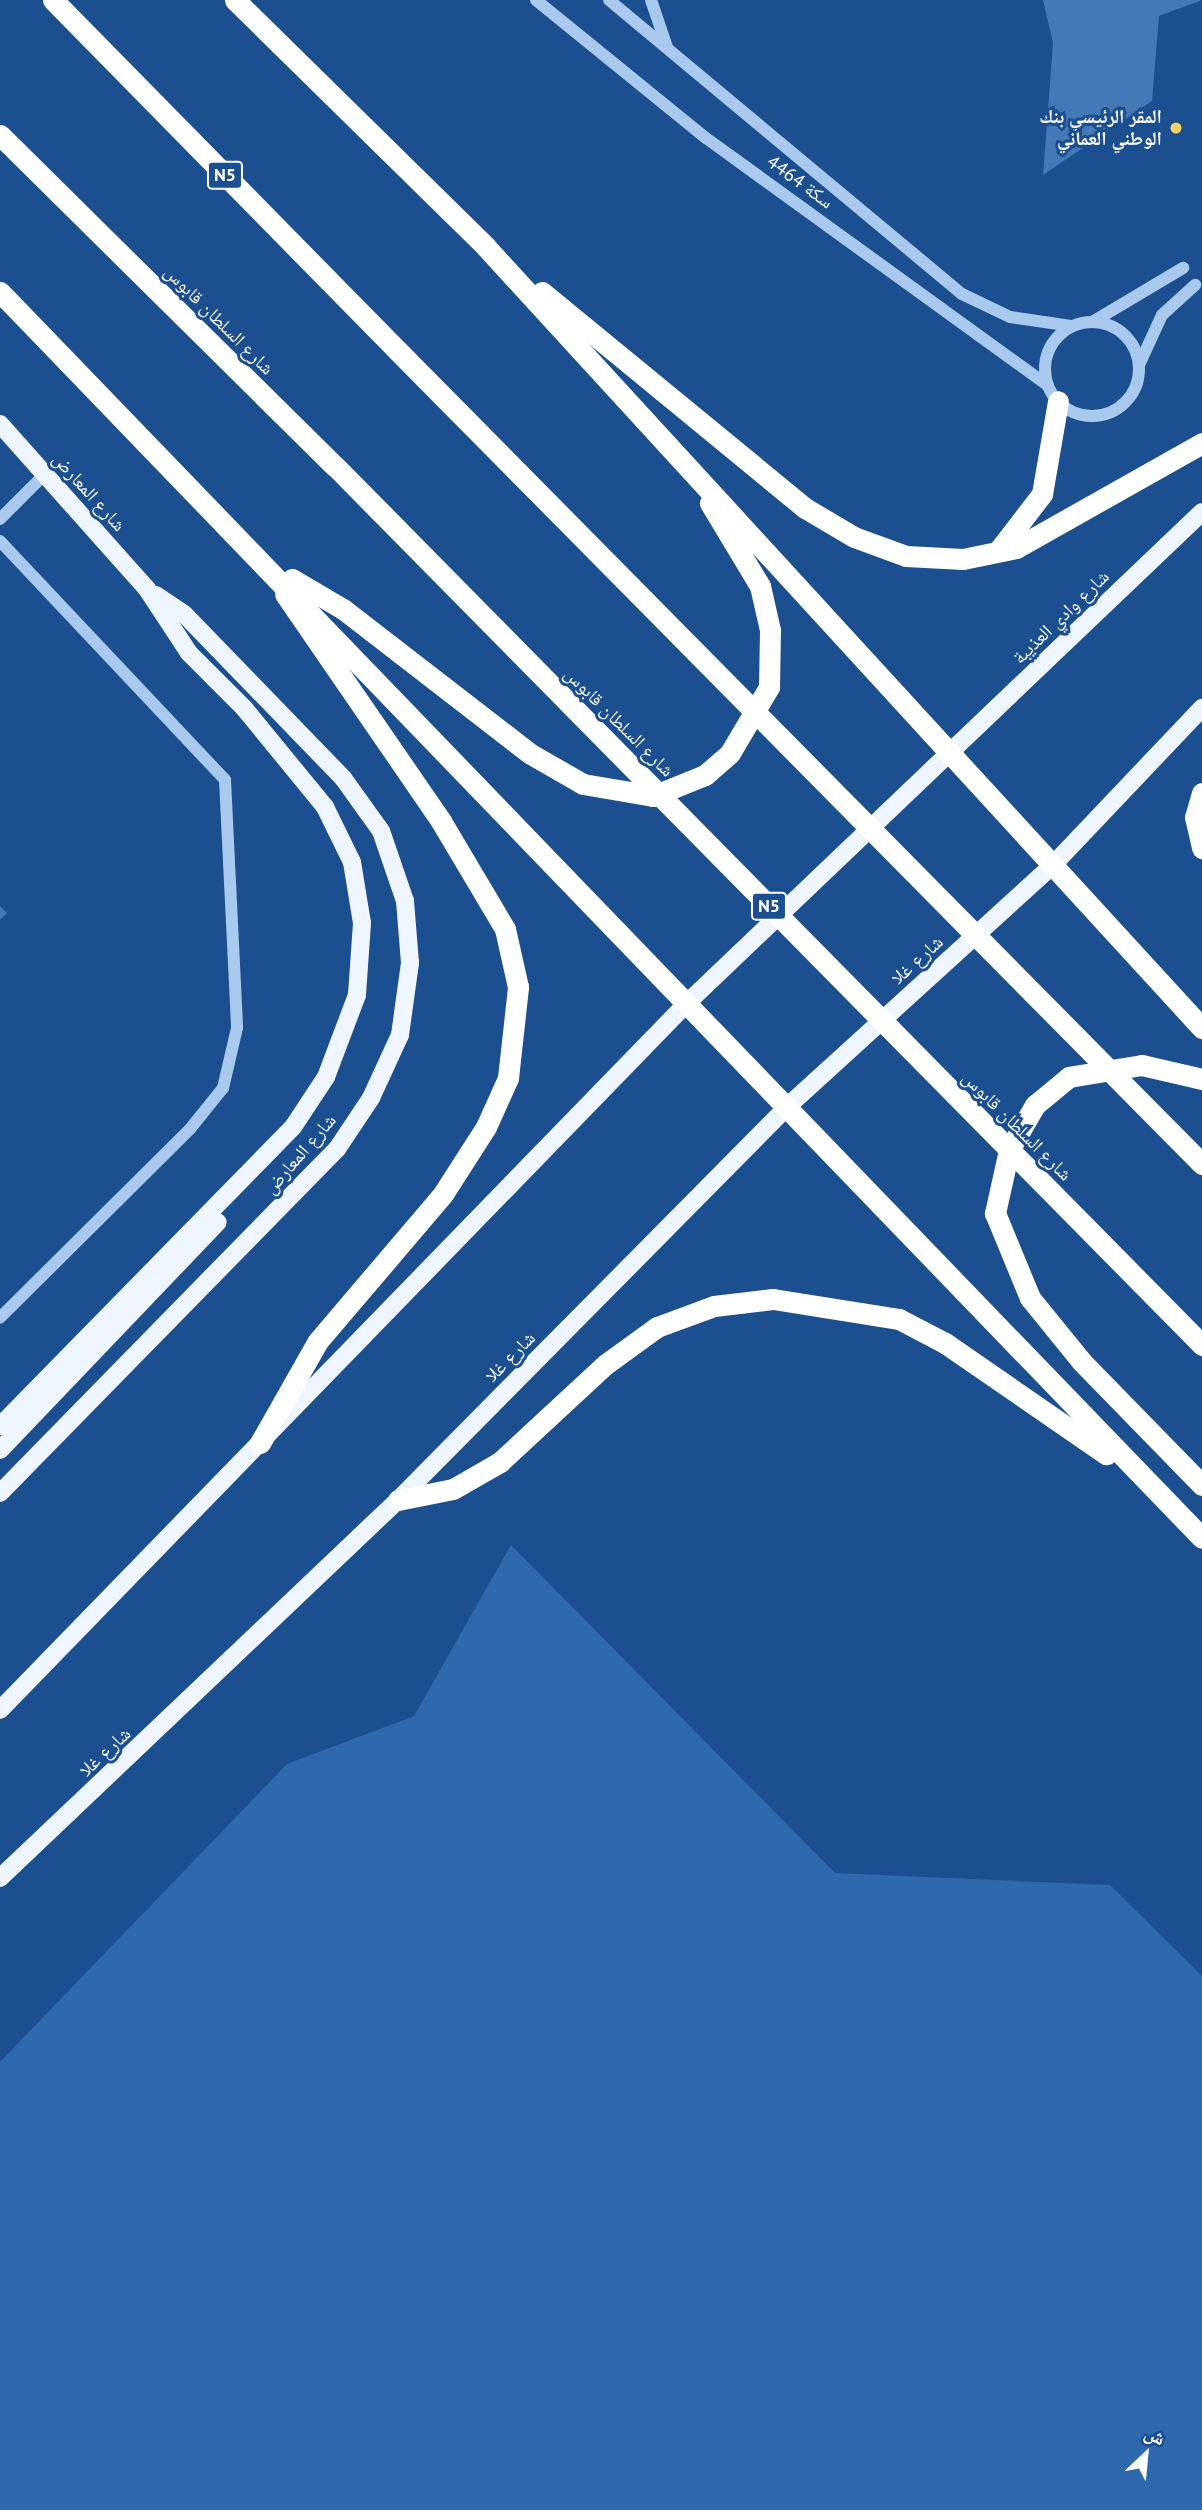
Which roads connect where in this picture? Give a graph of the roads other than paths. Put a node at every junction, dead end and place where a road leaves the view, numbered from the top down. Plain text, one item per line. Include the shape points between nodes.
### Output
1 (53, 0) edge
2 (235, 0) edge
3 (536, 0) edge
4 (609, 0) edge
5 (651, 0) edge
6 (669, 50) junction
7 (0, 135) edge
8 (485, 247) junction
9 (1183, 268) dead end
10 (1195, 285) dead end
11 (0, 292) edge
12 (1094, 321) junction
13 (1072, 326) junction
14 (1139, 365) junction
15 (1053, 393) junction
16 (0, 424) edge
17 (1202, 443) edge
18 (684, 460) junction
19 (45, 474) junction
20 (1202, 512) edge
21 (0, 519) edge
22 (0, 541) edge
23 (996, 552) junction
24 (269, 565) junction
25 (147, 589) junction
26 (1202, 708) edge
27 (950, 752) junction
28 (1202, 793) edge
29 (1202, 848) edge
30 (1052, 866) junction
31 (685, 1005) junction
32 (1202, 1028) edge
33 (1202, 1079) edge
34 (788, 1106) junction
35 (1202, 1164) edge
36 (243, 1180) junction
37 (0, 1318) edge
38 (1202, 1345) edge
39 (0, 1426) edge
40 (260, 1443) junction
41 (0, 1450) edge
42 (1134, 1471) junction
43 (1202, 1485) edge
44 (0, 1493) edge
45 (398, 1500) junction
46 (1201, 1540) edge
47 (0, 1710) edge
48 (0, 1878) edge

1 - 35 highway, N5, bridge
2 - 8 highway
3 - 15 street, سكة 4464 via 706,138
4 - 6 street, سكة 4464
5 - 6 street
6 - 13 street, سكة 4464 via 961,294 1010,317
7 - 38 highway, شارع السلطان قابوس / N5, bridge via 335,466
8 - 18 highway
8 - 23 highway via 805,508 906,556 963,559
9 - 12 street
10 - 14 street via 1162,315
11 - 24 highway
12 - 13 street
12 - 14 street via 1125,336
13 - 15 street via 1049,349
14 - 15 street via 1132,393 1111,412 1083,415
15 - 23 highway via 1042,494
16 - 19 main road, شارع المعارض
17 - 23 highway via 1056,530
18 - 24 highway via 760,586 770,630 769,687 730,753 705,775 653,796 583,784 529,753 343,609
18 - 27 highway
19 - 21 street
19 - 25 main road, شارع المعارض
20 - 27 main road, شارع وادي العذيبة
22 - 37 street via 225,780 237,1028 223,1088 190,1129
24 - 31 highway
24 - 40 highway via 505,929 518,987 508,1078 486,1127 443,1194 318,1341
25 - 36 main road, شارع المعارض via 189,653 244,708 325,807 352,862 362,923 357,995 326,1077 293,1127
25 - 44 main road, شارع المعارض via 184,614 248,678 342,778 381,831 405,901 410,963 400,1035 372,1098 337,1149
26 - 30 main road
27 - 30 highway
27 - 31 main road
28 - 29 highway via 1195,817
30 - 32 highway
30 - 34 main road, شارع غلا
31 - 34 highway
31 - 40 main road
33 - 43 highway via 1142,1065 1069,1077 1035,1105 1009,1150 995,1213 1030,1298 1082,1362
34 - 42 highway
34 - 45 main road, شارع غلا
36 - 39 main road, شارع المعارض
36 - 41 main road via 226,1212
40 - 47 main road
42 - 45 highway via 946,1342 899,1319 773,1299 714,1306 657,1327 606,1364 500,1462 453,1489
42 - 46 highway
45 - 48 main road, شارع غلا

